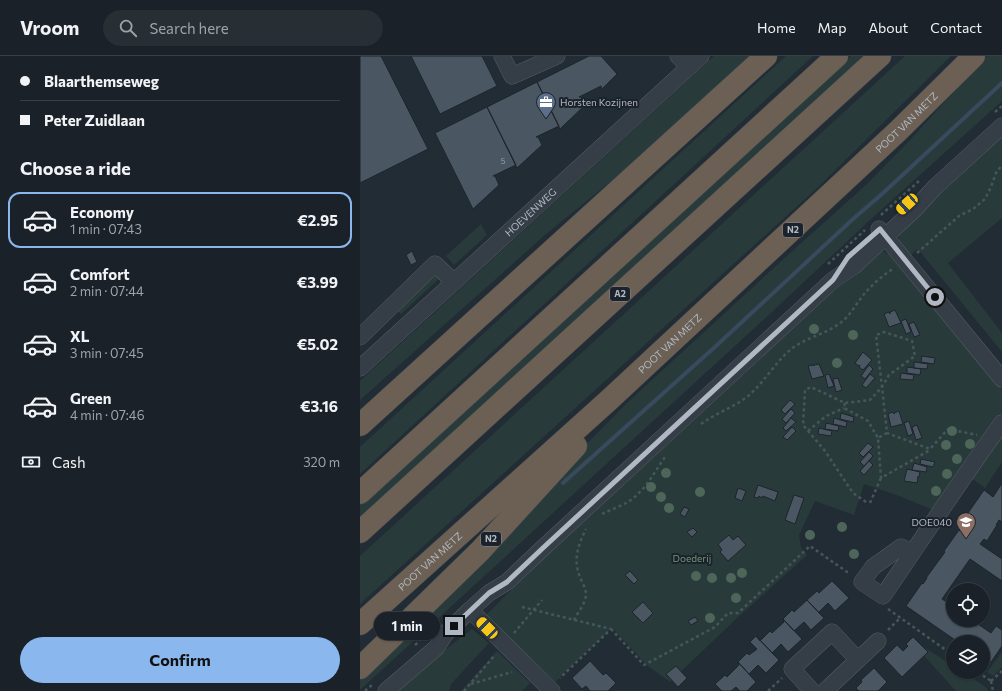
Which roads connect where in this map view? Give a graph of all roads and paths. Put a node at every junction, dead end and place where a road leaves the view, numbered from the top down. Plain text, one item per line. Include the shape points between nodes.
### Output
1 (502, 56) edge
2 (557, 56) edge
3 (701, 56) edge
4 (766, 56) edge
5 (837, 56) edge
6 (880, 56) edge
7 (974, 56) edge
8 (683, 62) edge
9 (1002, 126) edge
10 (1002, 165) edge
11 (883, 232) junction
12 (906, 262) junction
13 (454, 282) junction
14 (360, 337) edge
15 (360, 368) edge
16 (1002, 379) edge
17 (882, 387) junction
18 (609, 400) junction
19 (846, 403) junction
20 (844, 408) junction
21 (364, 419) edge
22 (1002, 423) edge
23 (698, 425) dead end
24 (808, 431) junction
25 (887, 433) junction
26 (878, 438) junction
27 (991, 438) junction
28 (930, 449) junction
29 (666, 455) dead end
30 (881, 478) junction
31 (360, 493) edge
32 (866, 502) dead end
33 (870, 503) dead end
34 (600, 515) dead end
35 (590, 524) dead end
36 (360, 532) edge
37 (913, 552) junction
38 (862, 582) junction
39 (542, 600) dead end
40 (522, 607) dead end
41 (534, 610) junction
42 (474, 615) junction
43 (900, 618) dead end
44 (574, 620) junction
45 (360, 624) edge
46 (611, 629) junction
47 (516, 630) dead end
48 (878, 641) dead end
49 (946, 650) edge
50 (495, 656) dead end
51 (858, 660) junction
52 (360, 668) edge
53 (528, 668) junction
54 (792, 669) junction
55 (1002, 671) edge
56 (988, 679) edge
57 (991, 681) junction
58 (470, 684) junction
59 (551, 689) edge
60 (386, 691) edge
61 (464, 691) edge
62 (768, 691) edge
63 (812, 691) edge
64 (825, 691) edge
65 (993, 691) edge

1 - 2 street via 512,76
3 - 8 street, HOEVENWEG
4 - 21 highway
5 - 31 highway
6 - 36 highway, A2
7 - 18 highway, POOT VAN METZ / N2 via 892,137
8 - 13 street, HOEVENWEG
9 - 11 street via 935,187 916,208
10 - 12 path via 985,199 959,216
11 - 12 street
11 - 42 street via 854,266 833,280 507,582 498,600
12 - 16 street
12 - 23 path via 874,284 840,323 788,352 748,396
13 - 14 street via 435,264
13 - 15 street, HOEVENWEG
17 - 17 path via 889,375 915,356 912,341 884,332 876,335
17 - 19 path via 870,400
17 - 25 path
18 - 45 highway, POOT VAN METZ / N2
18 - 52 highway, N2 via 578,444 480,551
19 - 20 path
19 - 24 path via 810,387 804,390 803,425
20 - 24 path via 826,416
20 - 26 path via 868,420
22 - 27 street
24 - 32 path via 825,451 853,493
25 - 26 path
25 - 28 path
26 - 30 path
27 - 28 path via 948,429
27 - 37 street
28 - 30 path
29 - 34 path via 640,493 627,503
30 - 33 path
35 - 44 path via 576,552 586,594
37 - 38 street via 901,547 873,567
37 - 38 street via 883,596
38 - 46 path via 810,546 738,613 728,613 714,627 644,664
39 - 41 path
40 - 41 path
41 - 44 path
41 - 47 path
42 - 53 street
42 - 60 street via 452,641 436,648
43 - 49 path
44 - 46 path
46 - 59 path
48 - 51 street
50 - 58 path
51 - 54 street via 832,632
51 - 64 street
53 - 58 path
53 - 59 street
54 - 62 path
54 - 63 street
55 - 57 path
56 - 57 path
57 - 65 path
58 - 61 path

